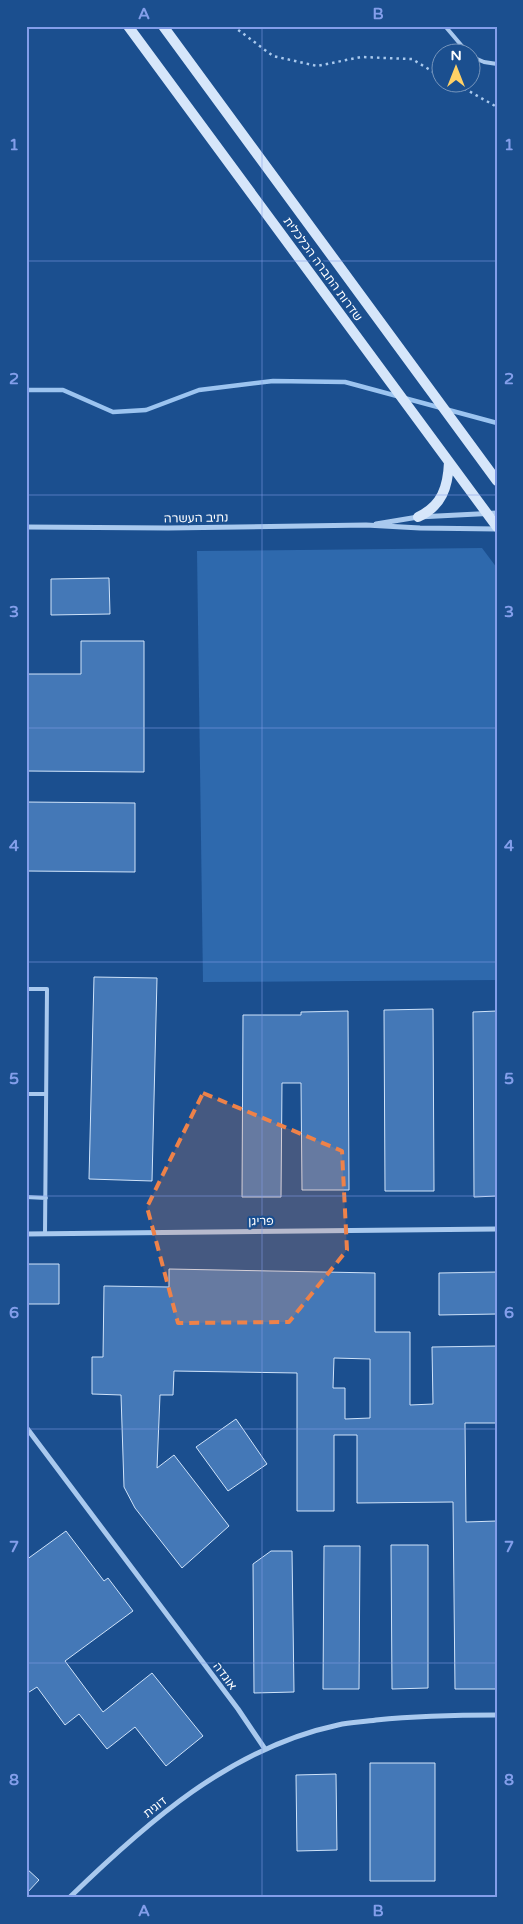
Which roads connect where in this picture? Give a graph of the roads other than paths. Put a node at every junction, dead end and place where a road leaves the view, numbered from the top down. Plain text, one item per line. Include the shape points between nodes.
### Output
1 (128, 26) edge
2 (162, 26) edge
3 (445, 26) edge
4 (459, 42) edge
5 (480, 60) edge
6 (497, 64) edge
7 (449, 462) junction
8 (497, 481) edge
9 (492, 513) edge
10 (418, 517) junction
11 (366, 525) junction
12 (26, 527) edge
13 (497, 528) edge
14 (26, 989) edge
15 (26, 1094) edge
16 (46, 1094) junction
17 (26, 1197) edge
18 (46, 1198) junction
19 (497, 1228) edge
20 (26, 1234) edge
21 (45, 1234) junction
22 (26, 1427) edge
23 (497, 1716) edge
24 (265, 1749) junction
25 (69, 1898) edge

1 - 7 main road, שדרות החברה הכלכלית
2 - 8 main road, שדרות החברה הכלכלית
3 - 4 lane
5 - 6 lane
7 - 9 main road, שדרות החברה הכלכלית
7 - 10 main road via 446,489 441,499 434,508
9 - 10 street, נתיב העשרה
9 - 13 main road, שדרות החברה הכלכלית
10 - 11 street, נתיב העשרה
11 - 12 street, נתיב העשרה
11 - 13 street, נתיב העשרה via 428,529
14 - 16 lane via 47,989
15 - 16 lane
16 - 18 lane
17 - 18 lane
18 - 21 lane
19 - 21 street, פריגן
20 - 21 street, פריגן
22 - 24 street, אוגדה
23 - 24 street via 404,1718 340,1724 292,1737
24 - 25 street, דוגית via 197,1788 153,1820

